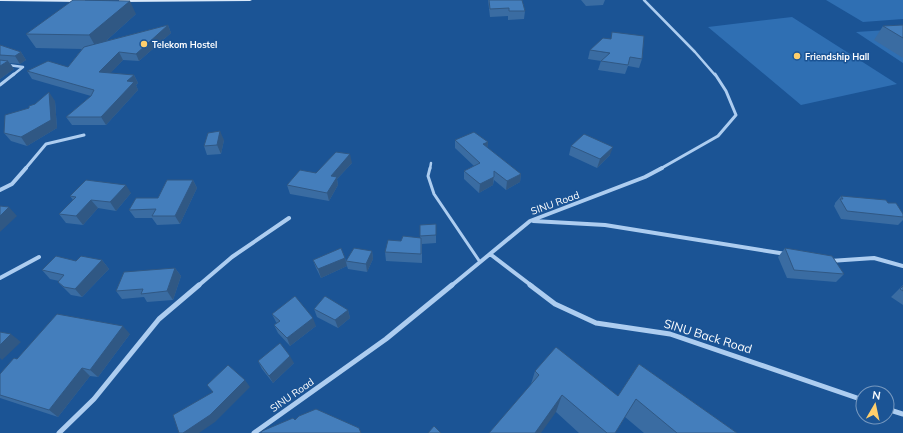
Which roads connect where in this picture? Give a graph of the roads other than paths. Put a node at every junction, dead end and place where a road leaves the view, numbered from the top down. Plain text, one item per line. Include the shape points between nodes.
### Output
1 (0, 0) edge
2 (250, 0) edge
3 (644, 0) edge
4 (92, 1) edge
5 (116, 1) edge
6 (0, 64) edge
7 (0, 85) edge
8 (84, 135) dead end
9 (431, 163) dead end
10 (0, 190) edge
11 (289, 218) dead end
12 (530, 221) junction
13 (490, 254) junction
14 (794, 256) edge
15 (39, 257) dead end
16 (825, 261) edge
17 (480, 262) junction
18 (903, 266) edge
19 (0, 278) edge
20 (855, 397) edge
21 (60, 433) edge
22 (254, 433) edge

1 - 4 main road
2 - 5 main road
3 - 12 street, SINU Road via 722,83 736,115 718,136 645,177
6 - 7 street via 23,66
8 - 10 street via 46,144 12,184
9 - 17 lane via 428,176 434,194
11 - 21 street via 232,257 159,319 94,399
12 - 13 street, SINU Road
12 - 14 street via 605,225
13 - 17 street, SINU Road
13 - 20 street, SINU Back Road via 555,304 596,323 670,334
15 - 19 street
16 - 18 street via 874,258
17 - 22 street, SINU Road via 386,339

